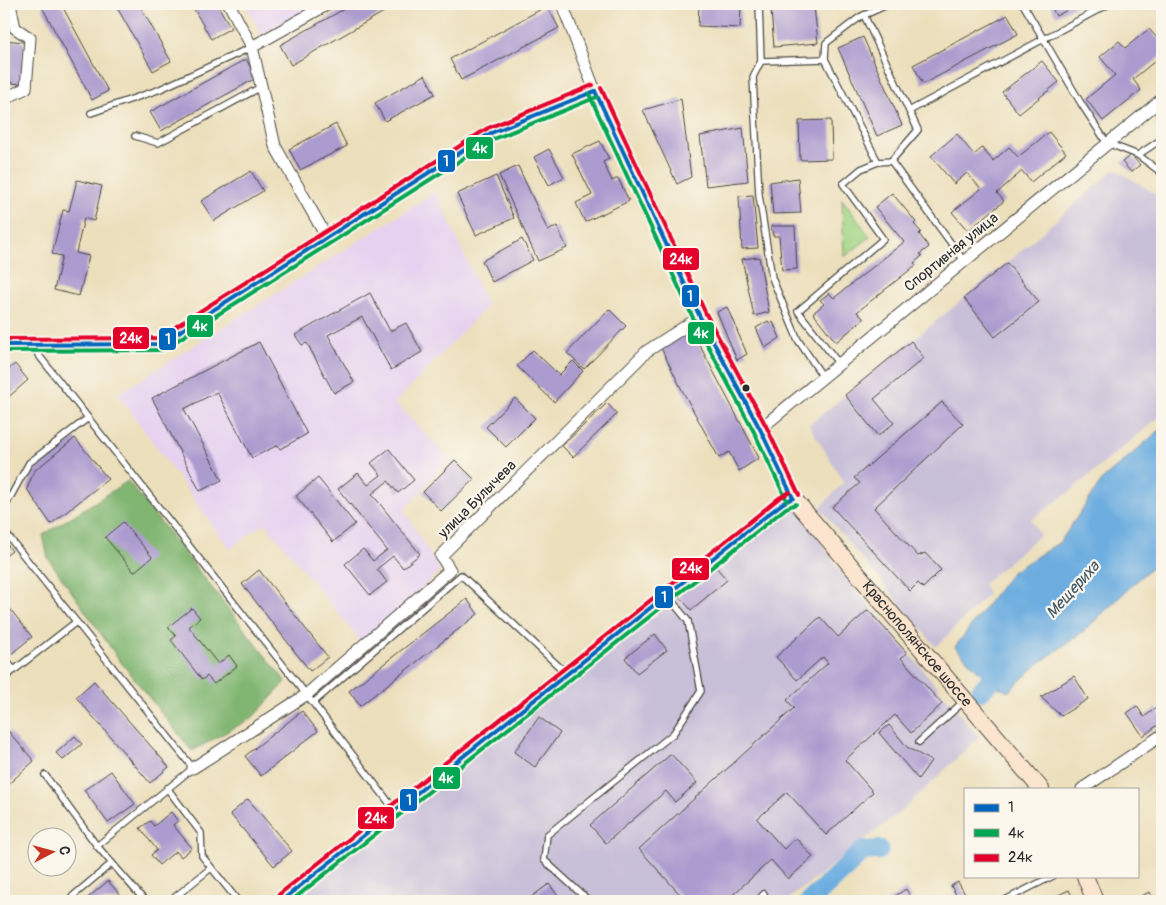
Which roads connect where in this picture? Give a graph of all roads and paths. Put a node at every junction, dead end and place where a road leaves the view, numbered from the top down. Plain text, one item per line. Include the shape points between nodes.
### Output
1 (10, 4) edge
2 (229, 4) edge
3 (328, 4) edge
4 (562, 4) edge
5 (760, 4) edge
6 (889, 4) edge
7 (1023, 4) edge
8 (1109, 4) edge
9 (864, 15) junction
10 (4, 22) edge
11 (15, 28) junction
12 (1043, 38) junction
13 (252, 47) junction
14 (824, 59) junction
15 (761, 61) junction
16 (261, 87) junction
17 (595, 91) junction
18 (4, 99) edge
19 (1162, 99) edge
20 (909, 111) junction
21 (91, 113) dead end
22 (135, 136) dead end
23 (1162, 139) edge
24 (1107, 143) junction
25 (1138, 155) junction
26 (891, 161) junction
27 (878, 162) junction
28 (1162, 173) edge
29 (327, 238) junction
30 (964, 261) junction
31 (700, 317) junction
32 (4, 345) edge
33 (30, 345) junction
34 (839, 364) junction
35 (824, 377) junction
36 (88, 418) junction
37 (760, 429) junction
38 (793, 498) junction
39 (4, 506) edge
40 (4, 531) edge
41 (666, 595) junction
42 (76, 622) junction
43 (4, 658) edge
44 (14, 670) junction
45 (568, 674) junction
46 (4, 678) edge
47 (310, 699) junction
48 (966, 700) junction
49 (1162, 735) edge
50 (919, 742) dead end
51 (193, 768) junction
52 (45, 775) dead end
53 (167, 788) junction
54 (1040, 788) edge
55 (1083, 788) edge
56 (394, 809) junction
57 (97, 846) junction
58 (112, 863) junction
59 (211, 868) junction
60 (1049, 878) edge
61 (1086, 878) edge
62 (764, 894) dead end
63 (583, 896) junction
64 (66, 901) edge
65 (145, 901) edge
66 (170, 901) edge
67 (238, 901) edge
68 (281, 901) edge
69 (574, 901) edge
70 (589, 901) edge
71 (757, 901) edge
72 (1003, 901) edge
73 (1095, 901) edge

1 - 11 street
2 - 13 street
3 - 13 street
4 - 17 street
5 - 15 lane
6 - 9 lane
7 - 12 lane
8 - 12 lane
9 - 14 lane via 826,43
9 - 20 lane
10 - 11 street
11 - 18 street via 30,38 26,88
12 - 20 lane
12 - 24 lane
13 - 16 street
13 - 21 lane via 158,90
14 - 15 lane
14 - 27 lane
15 - 35 lane via 753,77 759,195 772,278 798,340
16 - 22 lane via 158,143
16 - 29 street via 275,146
17 - 29 street via 491,133
17 - 31 street, Краснополянское шоссе
19 - 24 street, Спортивная улица
20 - 26 lane via 918,130
23 - 25 lane
24 - 25 lane
24 - 30 street, Спортивная улица
25 - 28 lane
26 - 27 lane
26 - 30 lane
27 - 34 lane via 861,169 843,184 883,239 798,311
29 - 33 street via 160,344
30 - 34 street, Спортивная улица
31 - 37 street, Краснополянское шоссе
31 - 47 street, улица Булычева via 648,351 441,556 450,570
32 - 33 street
33 - 36 lane
34 - 35 street, Спортивная улица
35 - 37 street, Спортивная улица
36 - 39 lane via 29,462
36 - 47 lane
37 - 38 street, Краснополянское шоссе
38 - 41 street
38 - 48 street, Краснополянское шоссе
40 - 42 lane
41 - 45 street
41 - 63 lane via 688,621 701,691 673,734 547,835 544,860
42 - 44 lane
42 - 51 lane
43 - 44 lane
44 - 46 lane
45 - 47 lane via 460,576
45 - 56 street
47 - 51 street, улица Булычева
47 - 56 lane
48 - 50 lane
48 - 54 street, Краснополянское шоссе
49 - 55 street
51 - 53 lane
52 - 57 lane
53 - 57 lane
53 - 59 lane via 201,833 202,856
56 - 68 street
57 - 58 lane
58 - 64 lane
58 - 65 lane
59 - 66 lane
59 - 67 lane
60 - 72 lane
61 - 73 street
62 - 71 lane
63 - 69 lane
63 - 70 lane

